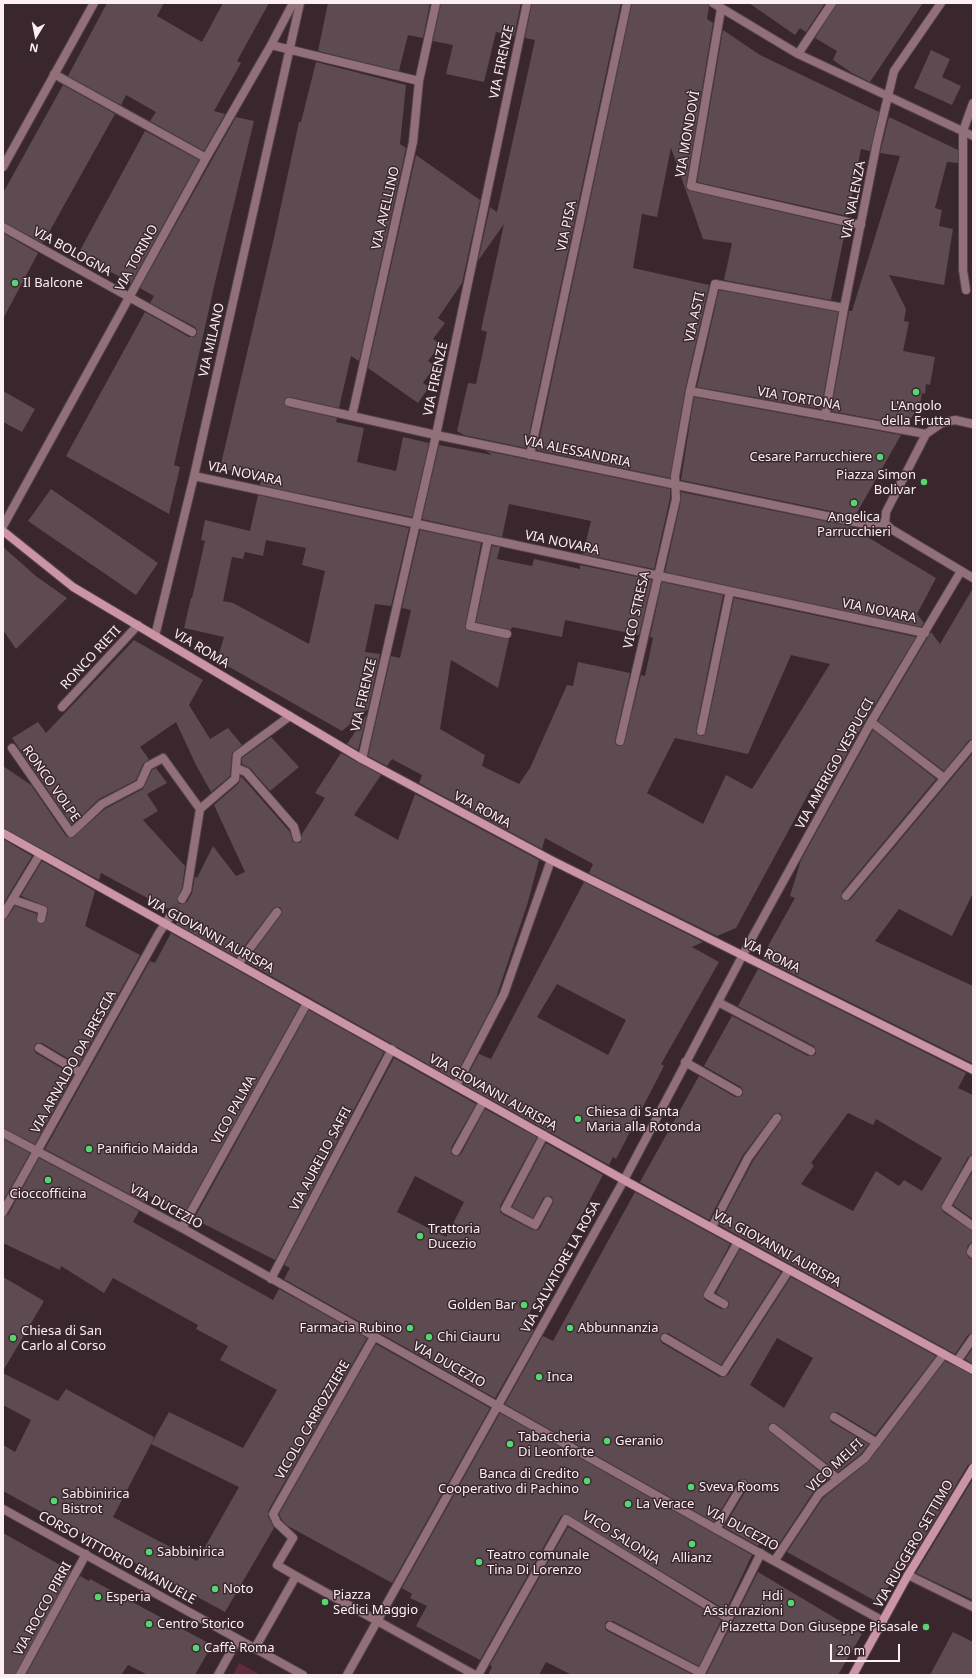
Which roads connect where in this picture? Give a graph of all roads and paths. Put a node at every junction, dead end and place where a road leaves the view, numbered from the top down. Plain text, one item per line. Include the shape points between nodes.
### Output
1 (94, 3) edge
2 (294, 3) edge
3 (300, 3) edge
4 (436, 3) edge
5 (527, 3) edge
6 (627, 3) edge
7 (713, 3) edge
8 (832, 3) edge
9 (941, 3) edge
10 (721, 9) junction
11 (271, 45) junction
12 (290, 50) junction
13 (798, 54) junction
14 (54, 74) junction
15 (419, 81) junction
16 (888, 96) junction
17 (973, 103) edge
18 (963, 131) junction
19 (973, 136) edge
20 (206, 158) junction
21 (3, 167) edge
22 (861, 225) junction
23 (3, 227) edge
24 (966, 290) dead end
25 (129, 297) junction
26 (844, 308) junction
27 (192, 332) dead end
28 (690, 391) junction
29 (289, 402) dead end
30 (352, 416) junction
31 (825, 416) junction
32 (973, 424) edge
33 (926, 434) junction
34 (436, 435) junction
35 (530, 455) junction
36 (194, 476) junction
37 (676, 485) junction
38 (885, 523) junction
39 (416, 524) junction
40 (3, 526) edge
41 (3, 531) edge
42 (488, 539) junction
43 (961, 571) junction
44 (658, 575) junction
45 (973, 578) edge
46 (730, 591) junction
47 (138, 625) junction
48 (925, 633) junction
49 (507, 634) dead end
50 (155, 636) junction
51 (62, 707) dead end
52 (290, 716) junction
53 (871, 722) junction
54 (701, 731) dead end
55 (620, 741) dead end
56 (973, 744) edge
57 (12, 748) dead end
58 (362, 759) junction
59 (236, 768) junction
60 (944, 778) junction
61 (200, 809) junction
62 (3, 833) edge
63 (297, 838) dead end
64 (40, 854) junction
65 (550, 860) junction
66 (846, 896) dead end
67 (182, 898) tunnel mouth
68 (14, 900) junction
69 (174, 912) tunnel mouth
70 (277, 912) dead end
71 (3, 916) edge
72 (42, 919) dead end
73 (165, 923) junction
74 (742, 956) junction
75 (238, 964) junction
76 (718, 1002) junction
77 (307, 1004) junction
78 (39, 1048) dead end
79 (392, 1049) junction
80 (811, 1051) dead end
81 (685, 1062) junction
82 (973, 1070) edge
83 (81, 1073) junction
84 (456, 1086) junction
85 (738, 1092) dead end
86 (483, 1102) junction
87 (777, 1118) dead end
88 (3, 1132) edge
89 (544, 1135) junction
90 (456, 1151) dead end
91 (38, 1152) junction
92 (973, 1160) edge
93 (624, 1180) junction
94 (548, 1200) dead end
95 (3, 1212) edge
96 (973, 1226) edge
97 (182, 1228) junction
98 (712, 1228) junction
99 (738, 1242) junction
100 (973, 1248) edge
101 (973, 1254) edge
102 (790, 1270) junction
103 (271, 1279) junction
104 (724, 1304) dead end
105 (374, 1337) junction
106 (665, 1338) dead end
107 (973, 1338) edge
108 (944, 1354) junction
109 (957, 1361) junction
110 (973, 1370) edge
111 (497, 1405) junction
112 (834, 1417) dead end
113 (773, 1428) dead end
114 (877, 1443) junction
115 (973, 1468) edge
116 (838, 1479) junction
117 (743, 1484) dead end
118 (3, 1509) edge
119 (716, 1529) junction
120 (761, 1553) junction
121 (86, 1554) junction
122 (775, 1560) junction
123 (908, 1575) junction
124 (296, 1576) junction
125 (973, 1606) edge
126 (728, 1618) junction
127 (377, 1621) junction
128 (883, 1621) junction
129 (610, 1626) dead end
130 (238, 1639) junction
131 (255, 1648) junction
132 (701, 1674) edge
133 (20, 1675) edge
134 (218, 1675) edge
135 (303, 1675) edge
136 (347, 1675) edge
137 (477, 1675) edge
138 (852, 1675) edge

1 - 14 street
2 - 11 street, VIA TORINO
3 - 12 street, VIA MILANO
4 - 15 street, VIA AVELLINO
5 - 34 street, VIA FIRENZE
6 - 35 street, VIA PISA
7 - 10 street
8 - 13 street
9 - 16 street, VIA VALENZA via 894,71
10 - 13 street
10 - 22 street, VIA MONDOVÌ via 691,186
11 - 12 street
11 - 20 street, VIA TORINO
12 - 15 street
12 - 36 street, VIA MILANO
13 - 16 street
14 - 20 street
14 - 21 street
15 - 30 street, VIA AVELLINO via 413,142
16 - 18 street
16 - 22 street, VIA VALENZA
17 - 18 street
18 - 19 street
18 - 24 street
20 - 25 street, VIA TORINO
22 - 26 street, VIA VALENZA
23 - 25 street, VIA BOLOGNA
25 - 27 street, VIA BOLOGNA
25 - 40 street, VIA TORINO
26 - 28 street, VIA ASTI via 715,284
26 - 31 street, VIA VALENZA
28 - 31 street, VIA TORTONA
28 - 37 street, VIA ASTI via 675,476
29 - 30 street, VIA ALESSANDRIA
30 - 34 street, VIA ALESSANDRIA
31 - 33 street, VIA TORTONA
32 - 33 street via 954,420 942,423
33 - 38 street via 886,512
34 - 35 street, VIA ALESSANDRIA
34 - 39 street, VIA FIRENZE
35 - 37 street, VIA ALESSANDRIA
36 - 39 street, VIA NOVARA
36 - 50 street, VIA MILANO
37 - 38 street, VIA ALESSANDRIA via 860,523
37 - 44 street, VICO STRESA via 676,499
38 - 43 street via 891,530
39 - 42 street, VIA NOVARA
39 - 58 street, VIA FIRENZE
41 - 47 main road, VIA ROMA via 73,587
42 - 44 street, VIA NOVARA
42 - 49 street via 470,626
43 - 45 street
43 - 48 street, VIA AMERIGO VESPUCCI
44 - 46 street, VIA NOVARA
44 - 55 street, VICO STRESA
46 - 48 street, VIA NOVARA
46 - 54 street
47 - 50 main road, VIA ROMA
47 - 51 street, RONCO RIETI
48 - 53 street, VIA AMERIGO VESPUCCI
50 - 52 main road, VIA ROMA
52 - 58 main road, VIA ROMA
52 - 59 street via 237,755
53 - 60 street
53 - 74 street, VIA AMERIGO VESPUCCI
56 - 60 street
57 - 61 street, RONCO VOLPE via 72,833 102,804 140,784 148,766 162,758
58 - 65 main road, VIA ROMA
59 - 61 street via 235,779
59 - 63 street via 246,772 294,827
60 - 66 street
61 - 67 street via 187,890
62 - 64 main road, VIA GIOVANNI AURISPA
64 - 68 street
64 - 73 main road, VIA GIOVANNI AURISPA
65 - 74 main road, VIA ROMA
65 - 84 street via 504,994
68 - 71 street
68 - 72 street via 43,910
69 - 73 street, VIA ARNALDO DA BRESCIA
70 - 75 street
73 - 75 main road, VIA GIOVANNI AURISPA
73 - 83 street, VIA ARNALDO DA BRESCIA
74 - 76 street, VIA SALVATORE LA ROSA
74 - 82 main road, VIA ROMA
75 - 77 main road, VIA GIOVANNI AURISPA
76 - 80 street
76 - 81 street, VIA SALVATORE LA ROSA
77 - 79 main road, VIA GIOVANNI AURISPA
77 - 97 street, VICO PALMA
78 - 83 street
79 - 84 main road, VIA GIOVANNI AURISPA
79 - 103 street, VIA AURELIO SAFFI
81 - 85 street
81 - 93 street, VIA SALVATORE LA ROSA
83 - 91 street, VIA ARNALDO DA BRESCIA
84 - 86 main road, VIA GIOVANNI AURISPA
86 - 89 main road, VIA GIOVANNI AURISPA
86 - 90 street
87 - 98 street via 748,1158
88 - 91 street, VIA DUCEZIO
89 - 93 main road, VIA GIOVANNI AURISPA
89 - 94 street via 505,1209 535,1225
91 - 95 street, VIA ARNALDO DA BRESCIA
91 - 97 street, VIA DUCEZIO
92 - 96 street via 946,1207
93 - 98 main road, VIA GIOVANNI AURISPA
93 - 111 street, VIA SALVATORE LA ROSA
97 - 103 street, VIA DUCEZIO
98 - 99 main road, VIA GIOVANNI AURISPA
99 - 102 main road, VIA GIOVANNI AURISPA
99 - 104 street via 708,1295
100 - 101 street
102 - 106 street via 723,1372
102 - 108 main road, VIA GIOVANNI AURISPA
103 - 105 street, VIA DUCEZIO
105 - 111 street, VIA DUCEZIO
105 - 124 street, VICOLO CARROZZIERE via 273,1514 277,1523 293,1538 277,1565
107 - 109 street
108 - 109 main road, VIA GIOVANNI AURISPA
108 - 114 street, VICO MELFI
109 - 110 main road, VIA GIOVANNI AURISPA
111 - 119 street, VIA DUCEZIO
111 - 127 street, VIA SALVATORE LA ROSA
112 - 114 street
113 - 116 street
114 - 116 street, VICO MELFI via 865,1458
115 - 123 main road, VIA RUGGERO SETTIMO
116 - 122 street, VICO MELFI via 819,1494
117 - 119 street
118 - 121 street, CORSO VITTORIO EMANUELE
119 - 120 street, VIA DUCEZIO
120 - 122 street, VIA DUCEZIO
120 - 126 street
121 - 130 street, CORSO VITTORIO EMANUELE
121 - 133 street, VIA ROCCO PIRRI
122 - 128 street, VIA DUCEZIO
123 - 125 street
123 - 128 main road, VIA RUGGERO SETTIMO
124 - 127 street
124 - 131 street
126 - 132 street
126 - 137 street, VICO SALONIA via 566,1519
127 - 136 street, VIA SALVATORE LA ROSA
127 - 137 street
128 - 138 main road, VIA RUGGERO SETTIMO
129 - 132 street
130 - 131 street, CORSO VITTORIO EMANUELE
130 - 134 street
131 - 135 street, CORSO VITTORIO EMANUELE

